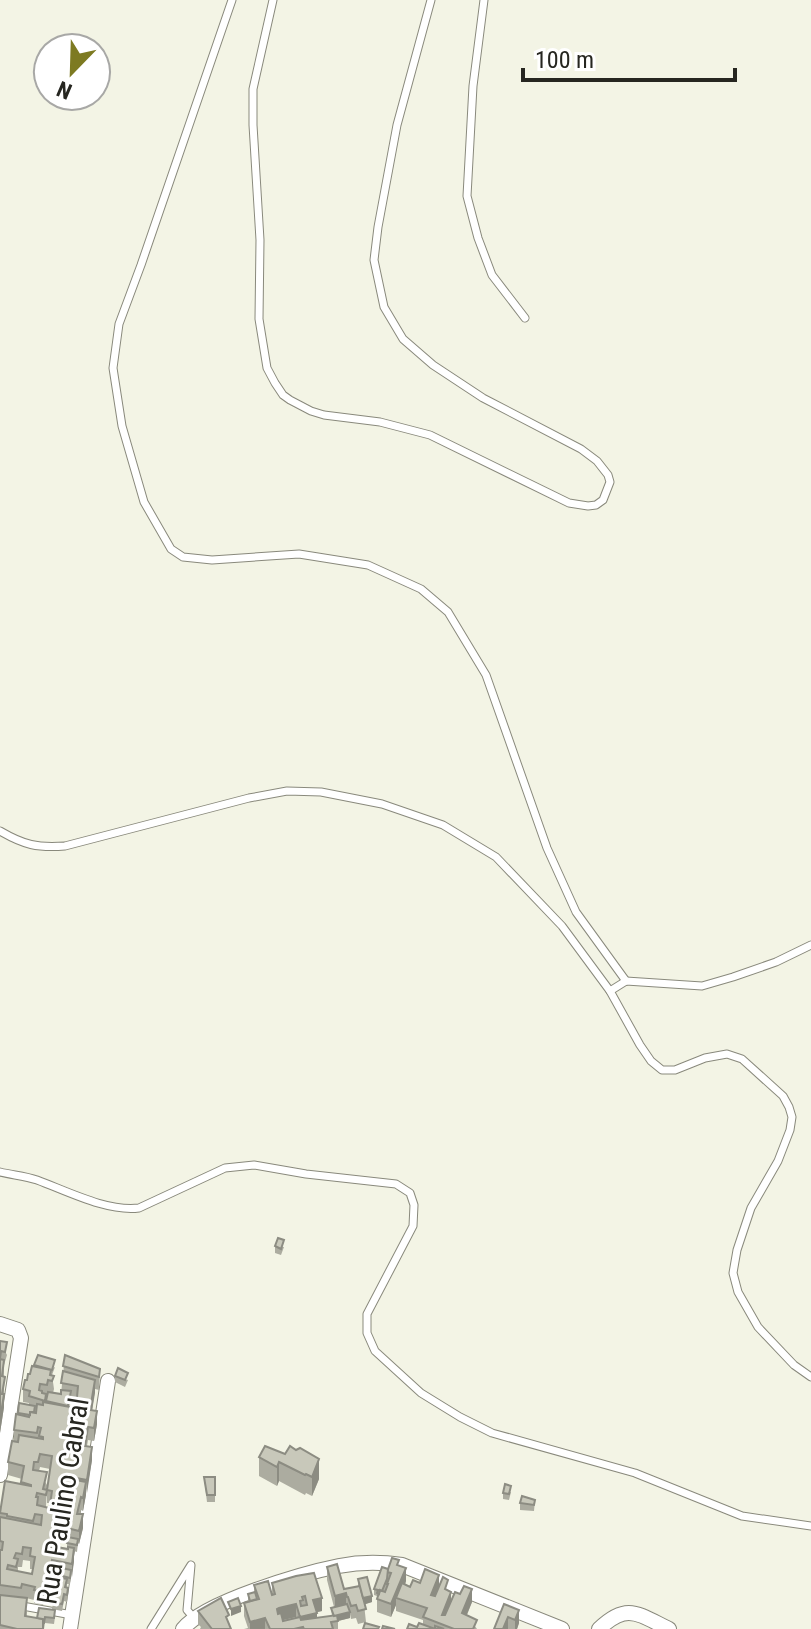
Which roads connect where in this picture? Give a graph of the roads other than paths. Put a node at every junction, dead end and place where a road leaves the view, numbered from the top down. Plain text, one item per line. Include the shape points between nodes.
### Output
1 (232, 0) edge
2 (273, 0) edge
3 (431, 0) edge
4 (484, 0) edge
5 (525, 318) dead end
6 (0, 831) edge
7 (811, 945) edge
8 (626, 981) junction
9 (610, 991) junction
10 (0, 1172) edge
11 (0, 1324) edge
12 (811, 1377) edge
13 (108, 1381) dead end
14 (0, 1475) edge
15 (811, 1526) edge
16 (0, 1602) edge
17 (71, 1622) edge
18 (188, 1624) edge
19 (151, 1629) edge
20 (562, 1629) edge
21 (599, 1629) edge
22 (669, 1629) edge

1 - 8 lane via 119,324 113,368 122,426 144,502 171,549 183,557 299,554 368,565 421,589 448,612 486,675 547,848 576,912
2 - 3 lane via 253,89 253,125 259,319 267,368 275,383 283,395 311,411 430,435 569,503 596,505 610,482 597,461 433,365 403,339 384,307 374,260 378,227 403,101
4 - 5 lane via 467,196 492,275
6 - 9 lane via 40,848 287,791 382,804 443,825 496,857 562,926
7 - 8 lane via 702,986
8 - 9 lane
9 - 12 lane via 640,1045 662,1070 727,1054 742,1059 789,1107 790,1130 751,1208 733,1273 758,1327
10 - 15 lane via 125,1209 139,1208 225,1168 254,1165 396,1184 410,1193 413,1226 367,1314 367,1333 375,1351 421,1393 492,1433 635,1473 742,1516
11 - 14 street via 18,1330 21,1338
13 - 17 street, Rua Paulino Cabral
16 - 17 lane
18 - 19 lane via 191,1565
18 - 20 street via 219,1604 265,1587 339,1566 383,1562
21 - 22 street via 628,1612

